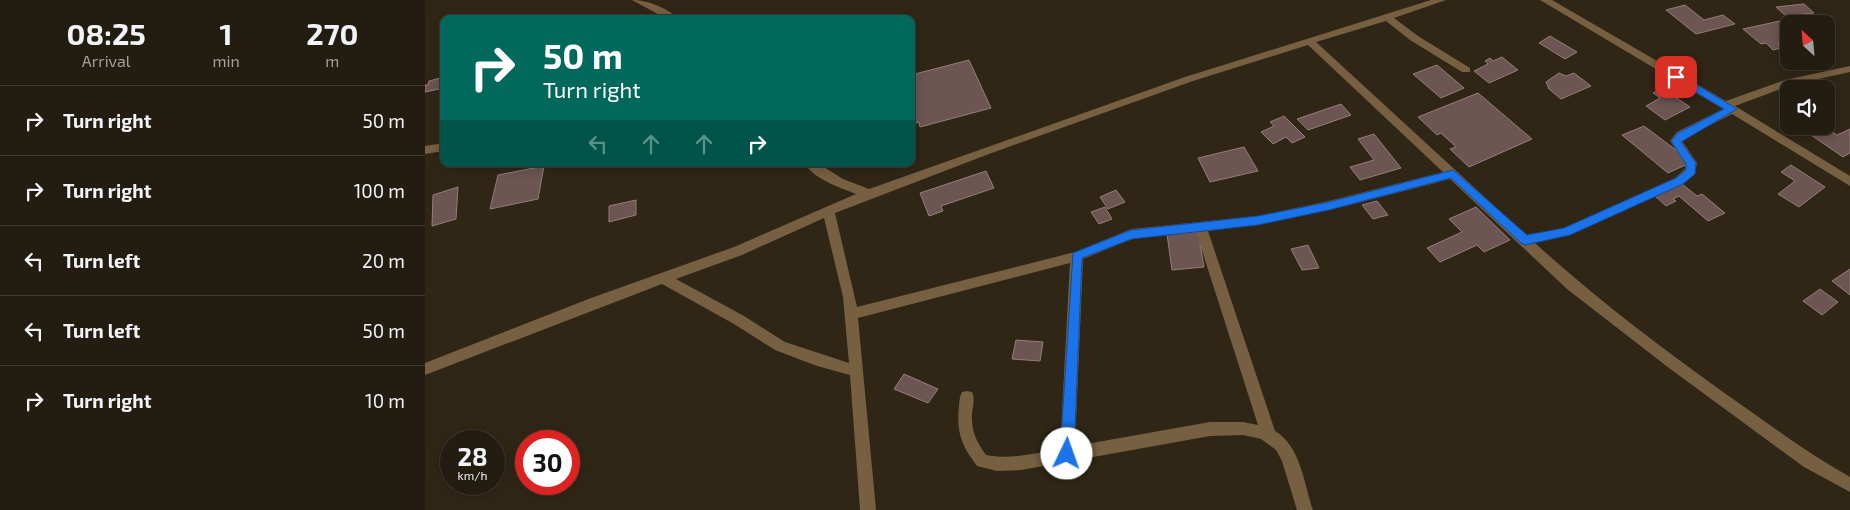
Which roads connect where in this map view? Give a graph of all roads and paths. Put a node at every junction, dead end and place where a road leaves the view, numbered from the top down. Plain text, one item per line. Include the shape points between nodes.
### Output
1 (637, 0) edge
2 (1441, 0) edge
3 (1545, 0) edge
4 (669, 15) edge
5 (1386, 16) junction
6 (1309, 42) junction
7 (1850, 69) edge
8 (1466, 70) dead end
9 (1729, 107) junction
10 (440, 148) edge
11 (425, 150) edge
12 (815, 167) edge
13 (1453, 174) junction
14 (1850, 182) edge
15 (869, 194) junction
16 (828, 211) junction
17 (1201, 228) junction
18 (1525, 240) junction
19 (1077, 256) junction
20 (663, 278) junction
21 (851, 314) junction
22 (425, 369) edge
23 (856, 371) junction
24 (967, 398) dead end
25 (1269, 436) junction
26 (1067, 454) junction
27 (1850, 485) edge
28 (868, 510) edge
29 (1305, 510) edge

1 - 4 street
2 - 5 street
3 - 9 street
5 - 6 street
5 - 8 street via 1414,38
6 - 13 street
6 - 15 street via 1189,79
7 - 9 street via 1789,82
9 - 14 street
9 - 18 street via 1676,141 1691,163 1691,171 1679,181 1566,232
10 - 11 street
12 - 15 street via 837,182
13 - 17 street via 1329,206 1258,221
13 - 18 street
15 - 16 street
16 - 20 street via 738,251
16 - 21 street via 850,297
17 - 19 street via 1131,234
17 - 25 street
18 - 27 street via 1572,286 1674,364 1809,462
19 - 21 street
19 - 26 street
20 - 22 street
20 - 23 street via 780,346
21 - 23 street
23 - 28 street
24 - 26 street via 963,429 982,461 1021,463
25 - 26 street via 1240,427 1211,429
25 - 29 street via 1287,454

